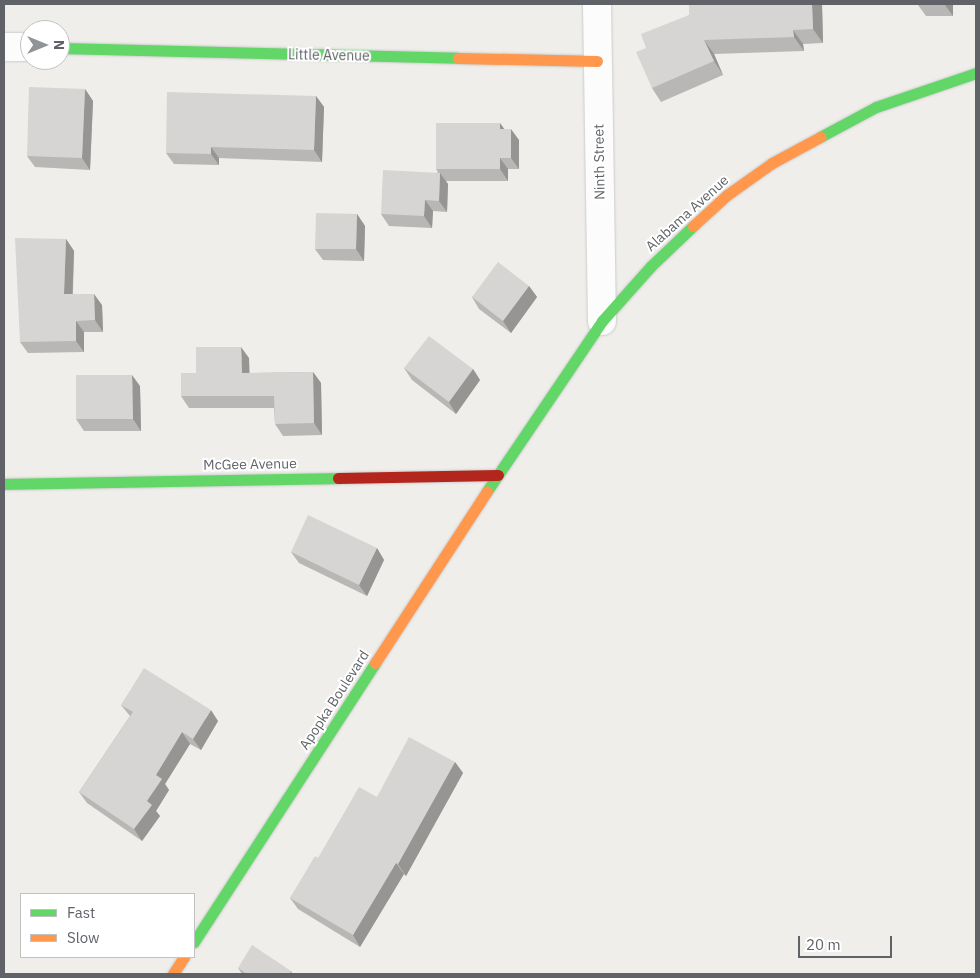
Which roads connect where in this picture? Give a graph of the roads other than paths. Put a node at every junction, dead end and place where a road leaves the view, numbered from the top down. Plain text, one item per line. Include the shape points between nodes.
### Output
1 (597, 4) edge
2 (4, 47) edge
3 (20, 47) edge
4 (70, 48) edge
5 (597, 61) junction
6 (976, 73) edge
7 (602, 321) junction
8 (498, 475) junction
9 (4, 484) edge
10 (195, 940) edge
11 (183, 958) edge
12 (173, 974) edge

1 - 5 street, Ninth Street
2 - 3 street
4 - 5 street, Little Avenue
5 - 7 street, Ninth Street
6 - 7 street, Alabama Avenue via 876,108 772,163 685,231
7 - 8 street, Alabama Avenue
8 - 9 street, McGee Avenue
8 - 10 street, Apopka Boulevard
11 - 12 street

